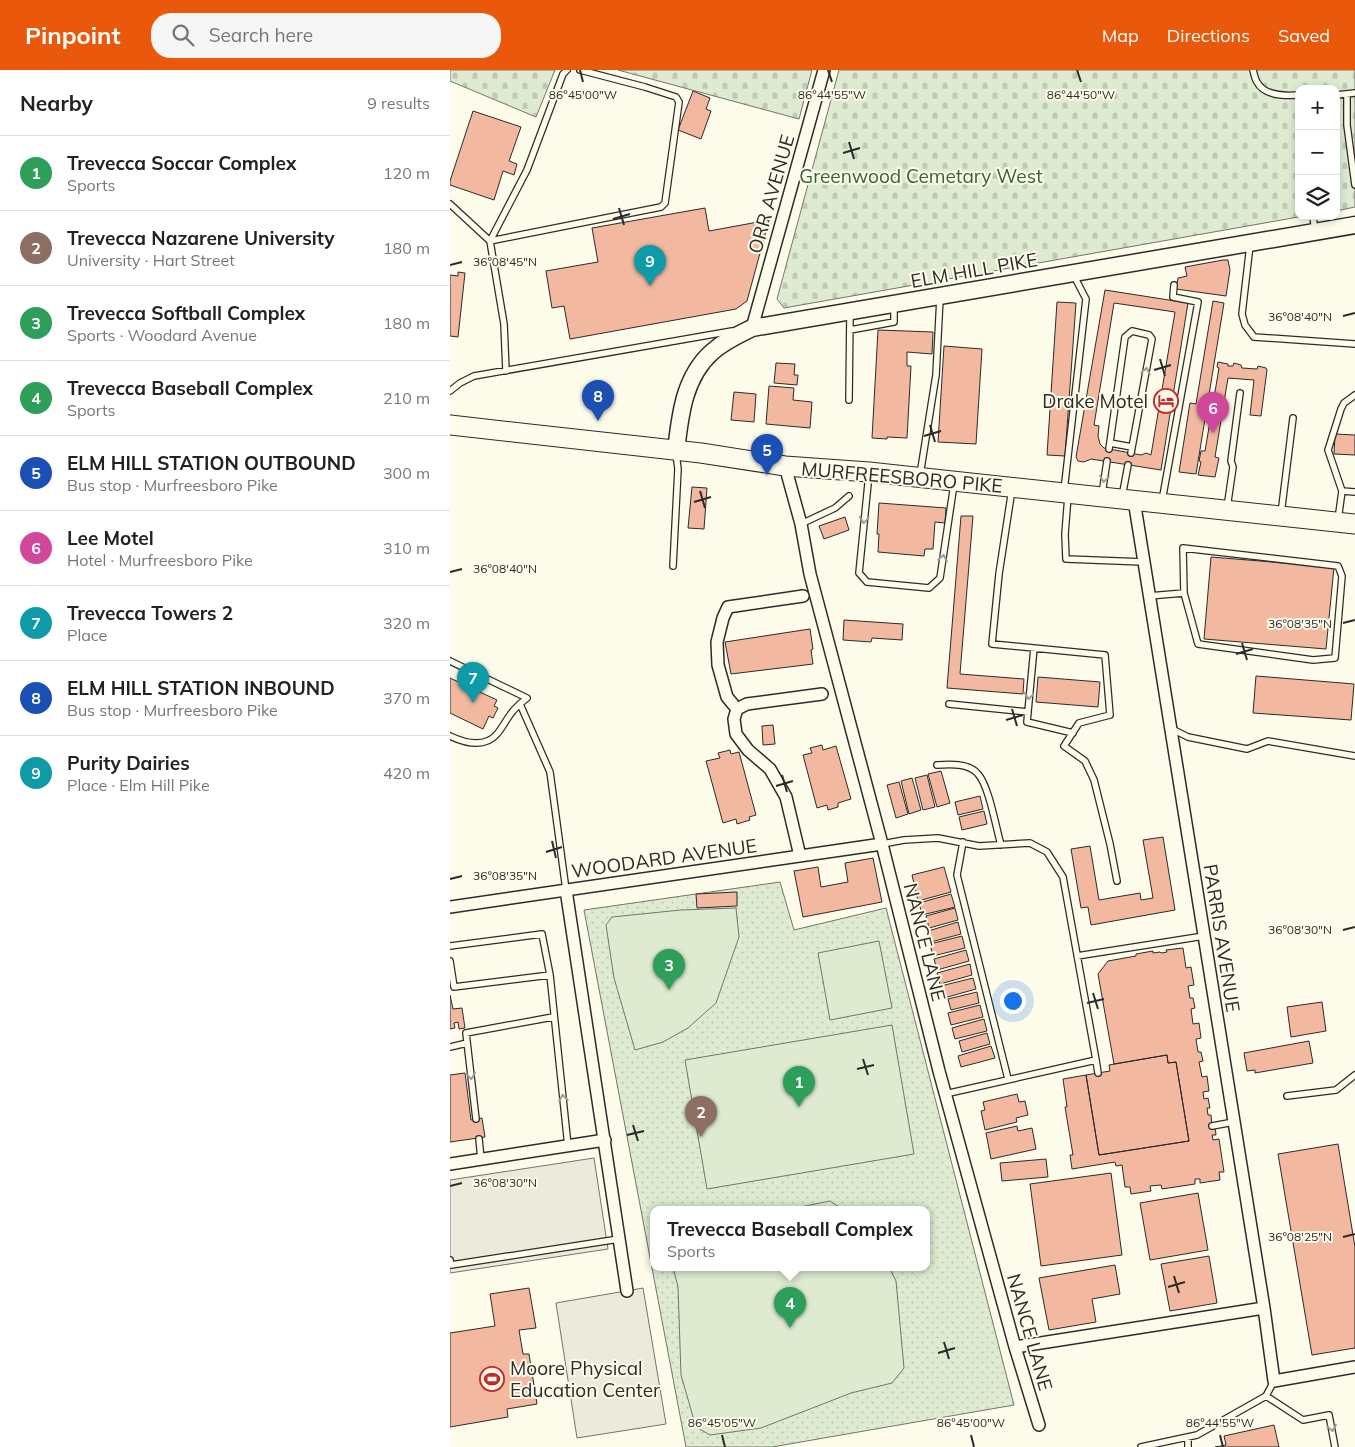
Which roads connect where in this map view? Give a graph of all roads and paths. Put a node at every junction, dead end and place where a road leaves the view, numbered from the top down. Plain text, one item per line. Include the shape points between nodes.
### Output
1 (567, 70) edge
2 (580, 70) edge
3 (824, 70) edge
4 (1253, 70) edge
5 (1355, 93) edge
6 (1340, 94) edge
7 (1347, 94) junction
8 (1295, 96) edge
9 (1355, 185) edge
10 (450, 204) edge
11 (1314, 224) edge
12 (1355, 225) edge
13 (490, 240) junction
14 (1250, 243) junction
15 (1076, 281) junction
16 (1174, 285) dead end
17 (940, 296) junction
18 (894, 304) junction
19 (850, 311) junction
20 (752, 328) junction
21 (850, 330) junction
22 (1355, 344) edge
23 (506, 371) junction
24 (450, 391) edge
25 (1240, 393) dead end
26 (1355, 395) edge
27 (849, 400) dead end
28 (1292, 418) dead end
29 (450, 425) edge
30 (1109, 446) joint
31 (676, 451) junction
32 (1107, 461) dead end
33 (1128, 465) dead end
34 (785, 466) junction
35 (869, 472) junction
36 (920, 477) junction
37 (955, 481) junction
38 (1012, 487) junction
39 (1342, 491) junction
40 (1355, 492) edge
41 (1066, 493) junction
42 (849, 496) dead end
43 (1102, 497) junction
44 (1128, 500) junction
45 (1161, 503) junction
46 (1227, 510) junction
47 (1281, 516) junction
48 (1346, 523) edge
49 (801, 524) junction
50 (1144, 562) junction
51 (673, 566) dead end
52 (1184, 593) junction
53 (803, 596) dead end
54 (1149, 596) junction
55 (1034, 648) junction
56 (450, 662) edge
57 (822, 694) dead end
58 (520, 704) junction
59 (950, 704) dead end
60 (737, 709) junction
61 (1028, 712) junction
62 (1170, 728) junction
63 (1073, 733) junction
64 (450, 736) edge
65 (1355, 756) edge
66 (937, 765) dead end
67 (963, 842) junction
68 (882, 844) junction
69 (1001, 845) junction
70 (800, 856) junction
71 (1117, 882) dead end
72 (566, 890) junction
73 (450, 907) edge
74 (1204, 936) junction
75 (450, 946) edge
76 (1077, 956) junction
77 (450, 961) edge
78 (550, 975) junction
79 (452, 988) edge
80 (554, 1017) junction
81 (467, 1044) junction
82 (450, 1047) edge
83 (1096, 1060) junction
84 (1098, 1073) dead end
85 (1355, 1075) edge
86 (1008, 1079) junction
87 (945, 1094) junction
88 (1287, 1096) dead end
89 (476, 1119) dead end
90 (1234, 1122) junction
91 (1212, 1126) dead end
92 (479, 1139) dead end
93 (604, 1140) junction
94 (568, 1146) junction
95 (481, 1159) junction
96 (450, 1164) edge
97 (619, 1239) junction
98 (450, 1260) edge
99 (627, 1291) dead end
100 (1264, 1308) junction
101 (1015, 1347) junction
102 (1355, 1367) edge
103 (1274, 1380) junction
104 (1266, 1396) junction
105 (1039, 1425) dead end
106 (1188, 1437) junction
107 (1141, 1447) edge
108 (1188, 1447) edge
109 (1335, 1447) edge

1 - 13 lane via 527,170
2 - 13 lane via 676,97 679,102 665,203 661,207
3 - 20 street, ORR AVENUE
4 - 8 lane via 1260,87 1277,95
5 - 7 lane
6 - 7 lane
7 - 9 lane via 1347,125
10 - 13 lane
11 - 12 main road, ELM HILL PIKE
11 - 14 main road, ELM HILL PIKE
13 - 23 lane via 504,324
14 - 15 main road, ELM HILL PIKE
14 - 22 lane via 1242,314 1254,337
15 - 17 main road, ELM HILL PIKE
15 - 41 lane via 1086,299
16 - 45 lane via 1173,297 1198,302
17 - 18 main road, ELM HILL PIKE
17 - 36 lane via 936,375
18 - 19 main road, ELM HILL PIKE
18 - 21 lane via 894,322
19 - 20 main road, ELM HILL PIKE
19 - 21 lane
20 - 23 lane
20 - 31 main road, ELM HILL PIKE via 712,352 698,369 688,386
21 - 27 lane
23 - 24 lane via 474,376
25 - 46 lane
26 - 39 lane via 1341,409 1328,450
28 - 47 lane
29 - 31 main road, MURFREESBORO PIKE
30 -> 30 lane via 1132,450 1152,339 1149,335 1132,331 1124,337
31 - 34 main road, MURFREESBORO PIKE
31 - 51 lane
32 -> 43 lane
33 - 44 lane
34 - 35 main road, MURFREESBORO PIKE
34 - 49 street, NANCE LANE
35 - 36 main road, MURFREESBORO PIKE
35 -> 37 lane via 859,573 867,582 930,588 940,578
36 - 37 main road, MURFREESBORO PIKE
37 - 38 main road, MURFREESBORO PIKE
38 - 41 main road, MURFREESBORO PIKE
38 - 55 lane via 992,644
39 - 40 lane
39 - 48 lane
41 - 43 main road, MURFREESBORO PIKE
41 - 50 lane via 1066,559
42 - 49 lane via 835,508
43 - 44 main road, MURFREESBORO PIKE
44 - 45 main road, MURFREESBORO PIKE
44 - 50 street, PARRIS AVENUE
45 - 46 main road, MURFREESBORO PIKE
46 - 47 main road, MURFREESBORO PIKE
47 - 48 main road, MURFREESBORO PIKE
49 - 68 street, NANCE LANE via 810,574
50 - 54 street, PARRIS AVENUE
52 - 52 lane via 1183,548 1338,566 1342,576 1335,658 1313,660 1198,644
52 - 54 lane
53 - 60 street via 728,607 717,642 718,665 727,698
54 - 62 street, PARRIS AVENUE
55 -> 61 lane
55 - 63 lane via 1105,654 1110,715 1080,723
56 - 58 lane via 527,698
57 - 60 street via 747,704
58 - 64 lane via 497,735 485,742 475,743
58 - 72 lane via 550,772
59 - 61 lane
60 - 70 street via 734,719 736,734 748,750 770,769 786,797
61 - 63 lane via 1027,722
62 - 65 lane via 1188,737 1247,749 1268,741
62 - 74 street, PARRIS AVENUE
63 - 71 lane via 1064,746 1085,761 1094,780
66 - 69 lane via 965,766 978,772
67 - 68 lane via 938,838
67 - 69 lane via 979,846
67 - 86 lane via 957,875
68 - 70 street, WOODARD AVENUE
68 - 87 street, NANCE LANE
69 - 76 lane via 1030,843 1047,852 1063,876
70 - 72 street, WOODARD AVENUE
72 - 73 street, WOODARD AVENUE
72 - 93 street
74 - 76 lane
74 - 90 street, PARRIS AVENUE
75 - 78 lane via 542,934
76 - 83 lane
77 - 79 lane
78 - 79 lane
78 - 80 lane
80 - 81 lane via 466,1032
94 -> 80 lane
81 - 82 lane
81 -> 89 lane
83 - 84 lane
83 - 86 lane
85 - 88 lane via 1336,1090
86 - 87 lane
87 - 101 street, NANCE LANE
90 - 91 lane
90 - 100 street, PARRIS AVENUE
92 - 95 lane
93 - 94 street
93 - 97 street
94 - 95 street
95 - 96 street
97 - 98 lane via 451,1265
97 - 99 street
100 - 101 street
100 - 103 street, PARRIS AVENUE
101 - 105 street, NANCE LANE
102 - 103 street
103 - 104 lane
104 - 106 lane
104 -> 109 lane via 1303,1420 1329,1416
106 - 107 lane
106 - 108 lane

